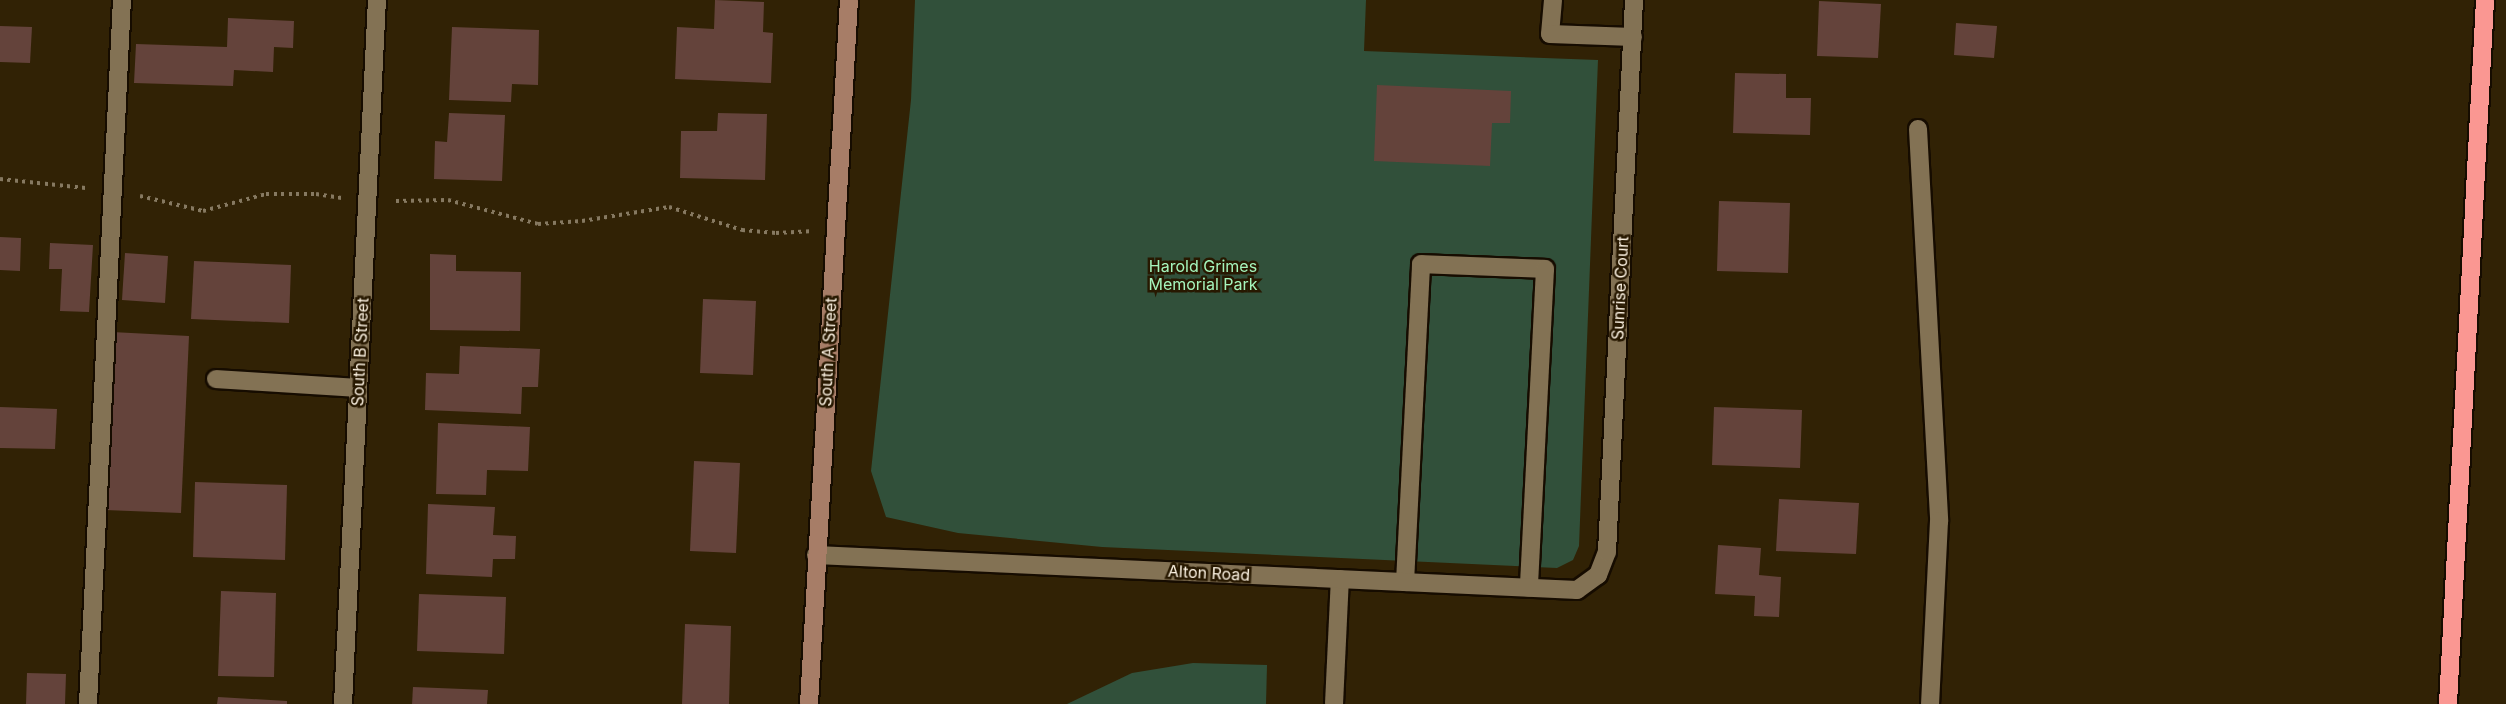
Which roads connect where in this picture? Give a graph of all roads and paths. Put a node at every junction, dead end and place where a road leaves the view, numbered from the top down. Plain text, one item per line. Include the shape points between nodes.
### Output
1 (122, 0) edge
2 (377, 0) edge
3 (849, 0) edge
4 (1553, 0) edge
5 (1634, 0) edge
6 (2481, 0) edge
7 (2486, 0) edge
8 (2485, 24) junction
9 (1633, 37) junction
10 (1918, 129) dead end
11 (0, 178) edge
12 (113, 189) junction
13 (342, 198) dead end
14 (396, 201) dead end
15 (835, 233) junction
16 (216, 379) dead end
17 (358, 388) junction
18 (816, 555) junction
19 (1598, 575) joint
20 (1340, 579) junction
21 (1405, 582) junction
22 (1529, 588) junction
23 (88, 704) edge
24 (343, 704) edge
25 (809, 704) edge
26 (1334, 704) edge
27 (1930, 704) edge
28 (2448, 704) edge

1 - 12 street
2 - 17 street, South B Street
3 - 15 street, South A Street
4 - 9 street via 1550,34
5 - 9 street, Sunrise Court
6 - 8 highway
7 - 8 highway
8 - 28 highway
9 - 19 street, Sunrise Court via 1607,552
10 - 27 street via 1939,521
11 - 12 path
12 - 13 path via 203,211 266,194
12 - 23 street
14 - 15 path via 448,200 538,224 669,207 742,230
15 - 18 street, South A Street
16 - 17 street
17 - 24 street, South B Street
18 - 20 street, Alton Road
18 - 25 street, South A Street
19 - 22 street, Alton Road via 1577,590
20 - 21 street, Alton Road
20 - 26 street
21 - 22 street, Alton Road
21 - 22 street via 1421,264 1534,269 1545,270

